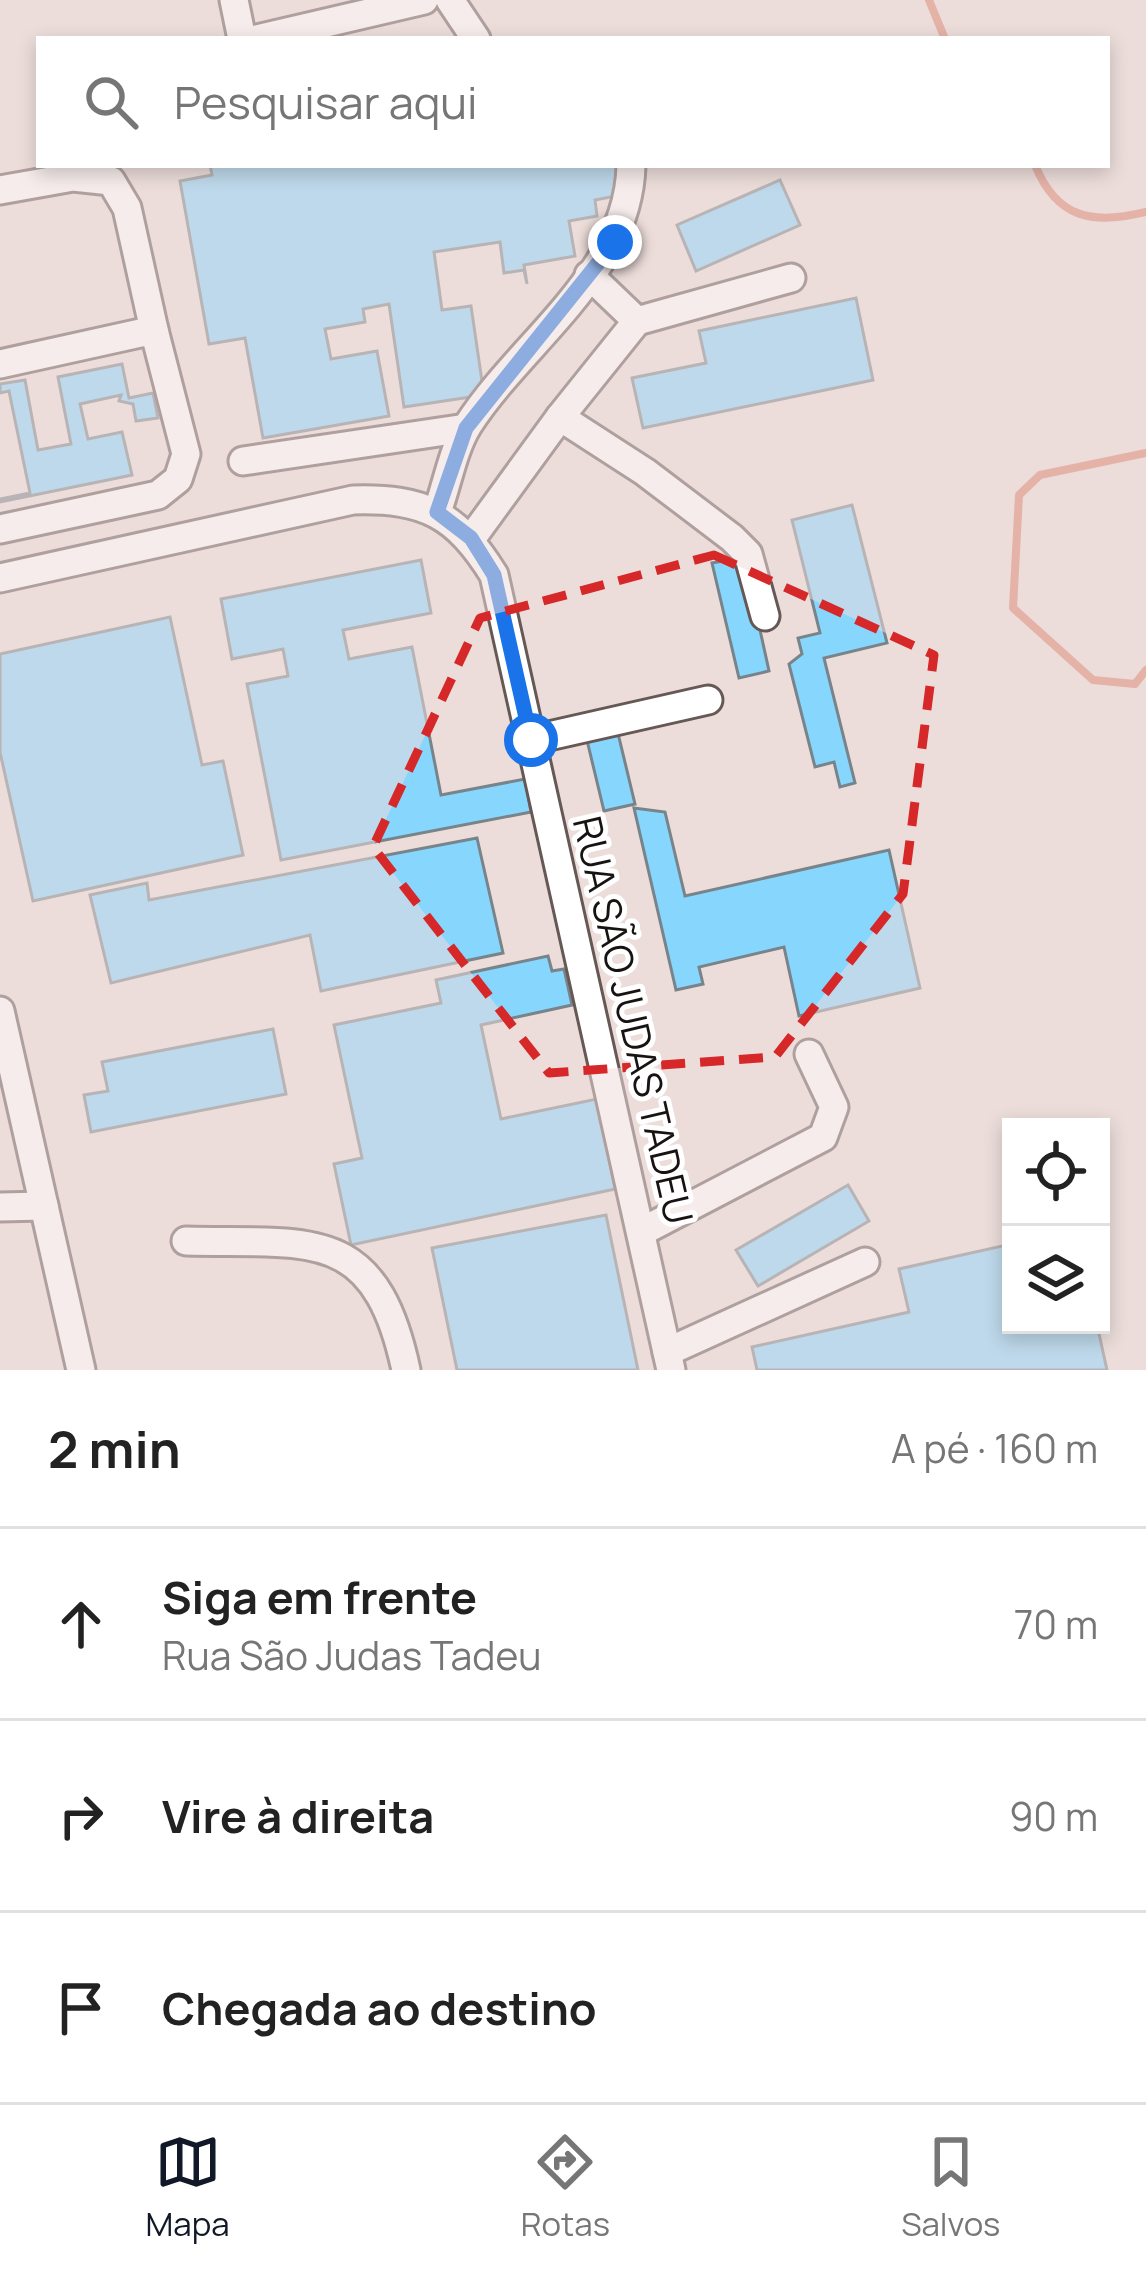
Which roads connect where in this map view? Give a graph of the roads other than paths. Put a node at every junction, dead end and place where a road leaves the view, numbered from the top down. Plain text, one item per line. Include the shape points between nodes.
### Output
1 (234, 0) edge
2 (424, 0) edge
3 (450, 0) edge
4 (241, 36) edge
5 (270, 36) edge
6 (474, 36) edge
7 (631, 168) edge
8 (0, 190) edge
9 (589, 275) junction
10 (791, 278) dead end
11 (637, 321) junction
12 (154, 330) junction
13 (0, 364) edge
14 (560, 417) junction
15 (466, 428) junction
16 (243, 461) dead end
17 (437, 512) junction
18 (0, 529) edge
19 (471, 538) junction
20 (0, 578) edge
21 (765, 616) dead end
22 (708, 700) dead end
23 (531, 740) junction
24 (0, 1011) edge
25 (809, 1054) dead end
26 (0, 1207) edge
27 (44, 1207) junction
28 (641, 1232) junction
29 (186, 1241) dead end
30 (865, 1262) dead end
31 (669, 1361) edge
32 (81, 1370) edge
33 (406, 1370) edge

1 - 4 street
2 - 5 street
3 - 6 street
7 - 9 street via 615,242
8 - 12 street via 73,177 111,182 127,208
9 - 11 street
9 - 15 street
10 - 11 street
11 - 14 street
12 - 13 street
12 - 18 street via 186,454 178,479 158,495
14 - 19 street
14 - 21 street via 732,538 748,554
15 - 16 street
15 - 17 street
17 - 19 street, RUA SÃO JUDAS TADEU
17 - 20 street, RUA SÃO JUDAS TADEU via 396,499 353,500
19 - 23 street, RUA SÃO JUDAS TADEU via 494,575
22 - 23 street
23 - 28 street, RUA SÃO JUDAS TADEU
24 - 27 street
25 - 28 street via 834,1107 823,1137
26 - 27 street
27 - 32 street
28 - 31 street, RUA SÃO JUDAS TADEU
29 - 33 street via 301,1244 343,1256 373,1281 396,1322
30 - 31 street

